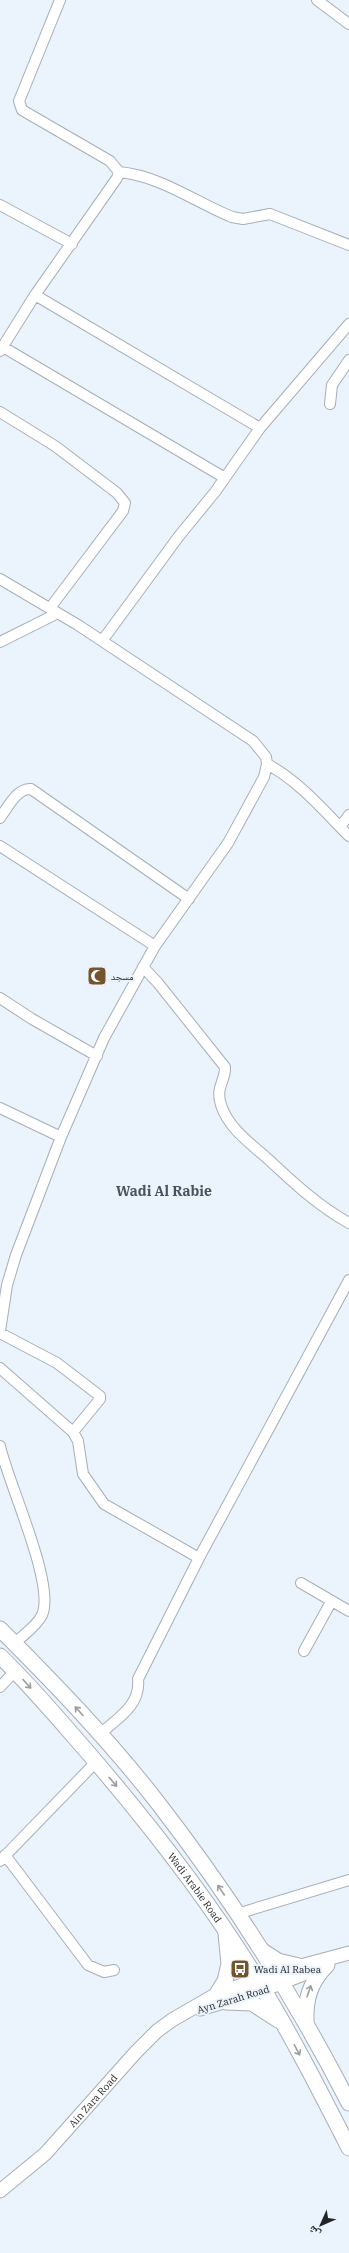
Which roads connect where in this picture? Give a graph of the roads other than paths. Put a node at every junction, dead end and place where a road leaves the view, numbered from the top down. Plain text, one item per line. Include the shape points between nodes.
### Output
1 (60, 0) edge
2 (317, 0) edge
3 (349, 24) edge
4 (119, 172) junction
5 (0, 205) edge
6 (72, 244) junction
7 (349, 245) edge
8 (35, 295) junction
9 (349, 324) edge
10 (1, 349) edge
11 (349, 360) edge
12 (330, 404) dead end
13 (0, 412) edge
14 (260, 428) junction
15 (225, 478) junction
16 (0, 578) edge
17 (54, 610) junction
18 (102, 640) junction
19 (0, 642) edge
20 (268, 764) junction
21 (349, 815) edge
22 (0, 818) edge
23 (340, 827) junction
24 (349, 836) edge
25 (0, 846) edge
26 (189, 899) junction
27 (155, 946) junction
28 (142, 967) junction
29 (0, 998) edge
30 (96, 1056) junction
31 (0, 1108) edge
32 (61, 1137) junction
33 (349, 1223) edge
34 (349, 1280) edge
35 (0, 1332) edge
36 (0, 1368) edge
37 (73, 1432) junction
38 (0, 1446) edge
39 (199, 1558) junction
40 (300, 1583) dead end
41 (331, 1602) junction
42 (349, 1611) edge
43 (0, 1629) edge
44 (15, 1643) junction
45 (304, 1651) dead end
46 (0, 1656) edge
47 (15, 1671) junction
48 (0, 1687) edge
49 (100, 1734) junction
50 (96, 1762) junction
51 (3, 1858) edge
52 (349, 1880) edge
53 (237, 1914) junction
54 (226, 1931) junction
55 (257, 1945) junction
56 (349, 1954) edge
57 (327, 1965) junction
58 (299, 1966) junction
59 (114, 1970) dead end
60 (278, 1978) junction
61 (260, 1985) junction
62 (222, 1998) junction
63 (187, 2011) joint
64 (306, 2023) junction
65 (283, 2025) junction
66 (349, 2103) edge
67 (349, 2148) edge
68 (0, 2192) edge

1 - 4 street via 19,101 22,110 110,160
2 - 3 street
4 - 6 street
4 - 7 street via 169,186 232,217 243,219 270,214
5 - 6 street
6 - 8 street
8 - 10 street
8 - 14 street
9 - 14 street
10 - 15 street
11 - 12 street via 332,386
13 - 17 street via 55,446 117,493 125,504 124,511
14 - 15 street
15 - 18 street
16 - 17 street
17 - 18 street
17 - 19 street
18 - 20 street via 253,741 262,749
20 - 23 street via 289,778
20 - 26 street via 264,777 233,835
21 - 23 street
22 - 26 street via 20,792 31,789
23 - 24 street
25 - 27 street
26 - 27 street
27 - 28 street
28 - 30 street
28 - 33 street via 158,983 225,1067 220,1084 220,1097 225,1116 233,1127 302,1191
29 - 30 street
30 - 32 street
31 - 32 street
32 - 35 street via 16,1255 7,1285
34 - 39 street
35 - 37 street via 57,1362 100,1396
36 - 37 street
37 - 39 street via 78,1441 83,1474 104,1504
38 - 44 street via 42,1576 46,1600 39,1620
39 - 49 street via 138,1679 137,1699
40 - 41 street
41 - 42 street
41 - 45 street
43 - 44 highway, Wadi Arabie Road
49 -> 44 highway, Wadi Arabie Road
46 - 47 highway, Wadi Arabie Road
47 - 48 street
47 -> 50 highway, Wadi Arabie Road
53 -> 49 highway, Wadi Arabie Road via 157,1801
50 - 51 street
50 -> 54 highway, Wadi Arabie Road via 161,1840
51 - 59 street via 88,1965 104,1972
52 - 53 street
53 - 55 highway, Wadi Arabie Road
54 - 61 highway, Wadi Arabie Road
54 - 62 highway via 229,1964
55 - 58 highway via 278,1961
55 - 60 highway, Wadi Arabie Road
56 - 57 main road, Ayn Zarah Road
56 - 58 main road, Ayn Zarah Road
57 - 60 main road, Ayn Zarah Road
64 -> 57 highway via 307,1997 311,1985
58 - 60 main road, Ayn Zarah Road
60 - 61 main road, Ayn Zarah Road
60 - 64 highway, Wadi Arabie Road
61 - 62 main road, Ayn Zarah Road
61 - 65 highway, Wadi Arabie Road
62 - 63 main road, Ayn Zarah Road
62 - 65 highway via 252,2003
63 - 68 main road, Ain Zara Road via 157,2031 141,2046 45,2154
64 - 66 highway, Wadi Arabie Road
65 -> 67 highway, Wadi Arabie Road

